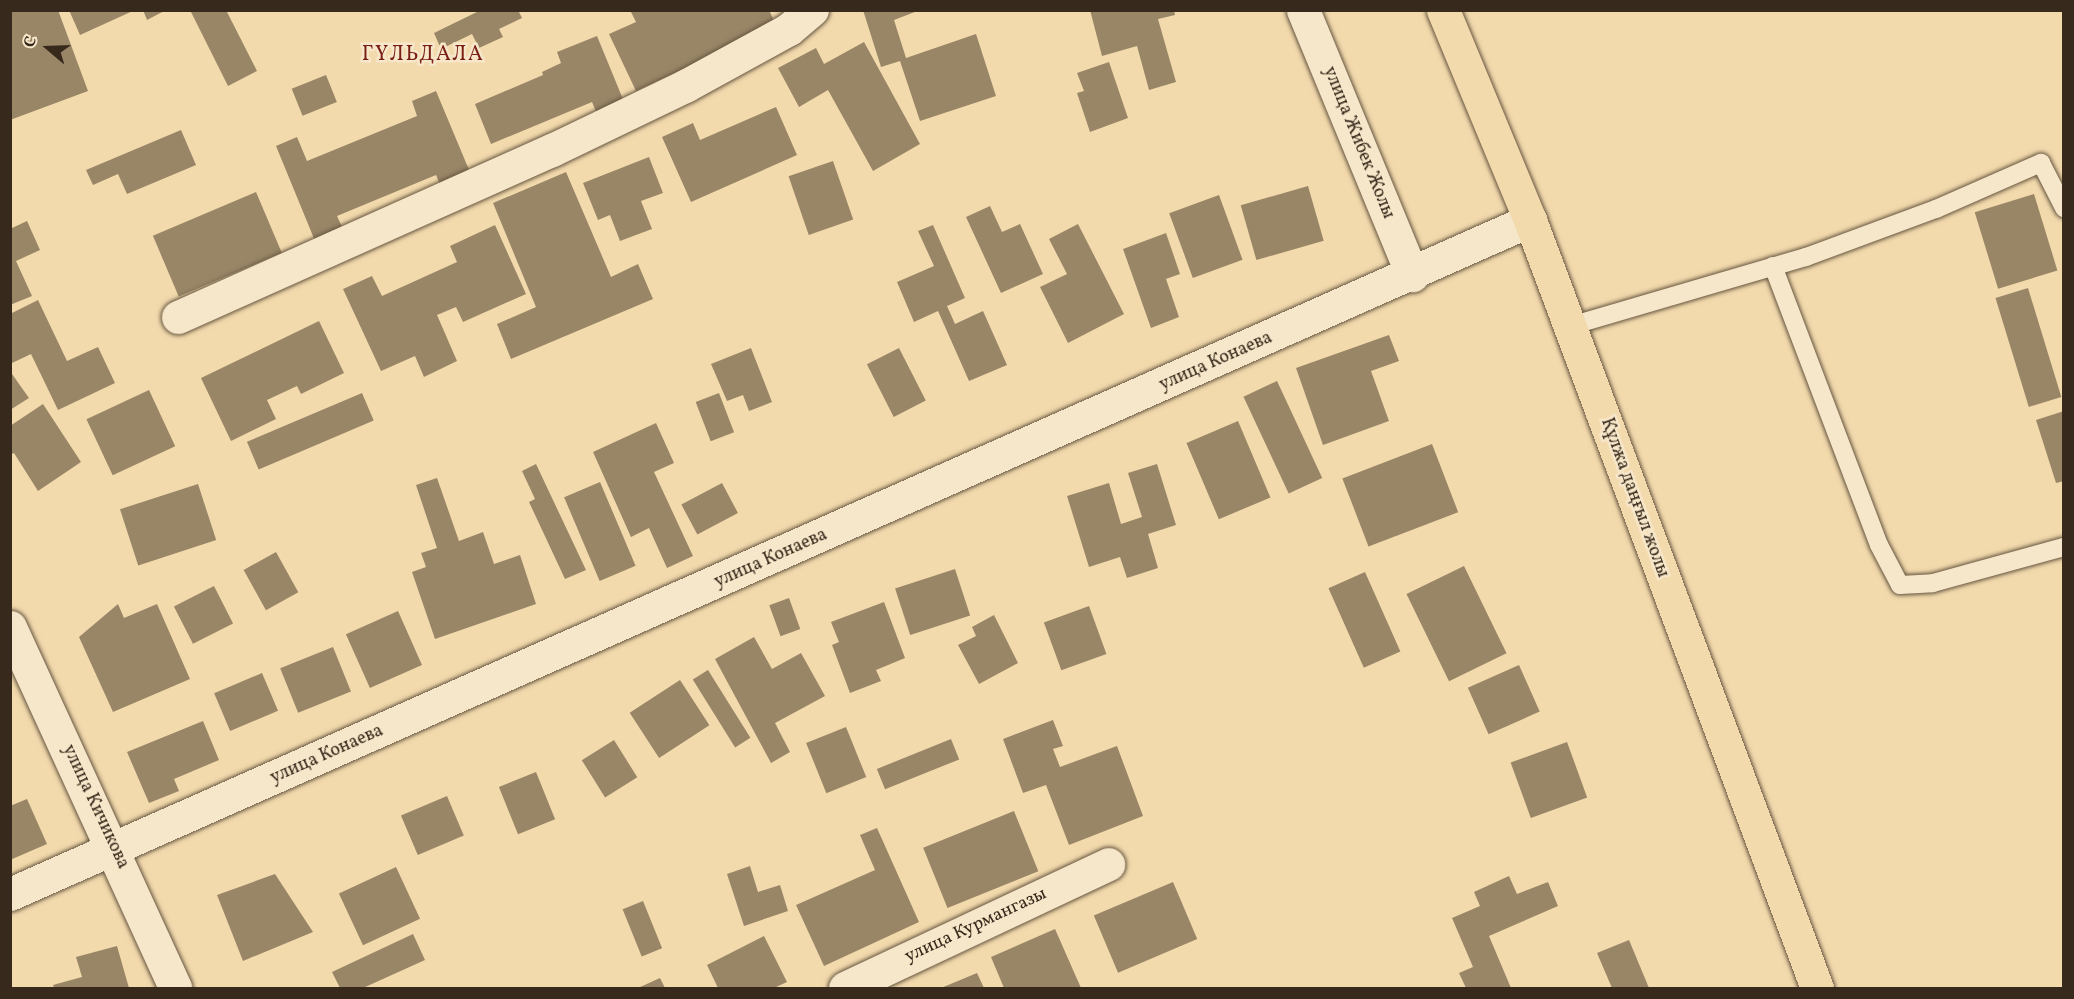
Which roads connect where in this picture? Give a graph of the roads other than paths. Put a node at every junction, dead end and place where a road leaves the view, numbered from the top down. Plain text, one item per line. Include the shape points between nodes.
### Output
1 (812, 10) edge
2 (1303, 10) edge
3 (1443, 10) edge
4 (2064, 208) edge
5 (1530, 220) junction
6 (1773, 266) junction
7 (1412, 275) junction
8 (178, 317) dead end
9 (1570, 326) junction
10 (2064, 547) edge
11 (10, 627) edge
12 (115, 849) junction
13 (1108, 864) dead end
14 (10, 894) edge
15 (176, 988) edge
16 (845, 988) edge
17 (1817, 988) edge

1 - 8 street via 789,29 674,91
2 - 7 street, улица Жибек Жолы
3 - 5 main road, Құлжа даңғыл жолы
4 - 6 lane via 2041,163 1936,209
5 - 7 street, улица Конаева
5 - 9 main road, Құлжа даңғыл жолы
6 - 9 lane
6 - 10 lane via 1879,545 1900,585 1933,583
7 - 12 street, улица Конаева
9 - 17 main road, Құлжа даңғыл жолы
11 - 12 street, улица Кичикова
12 - 14 street, улица Конаева
12 - 15 street, улица Кичикова
13 - 16 street, улица Курмангазы

